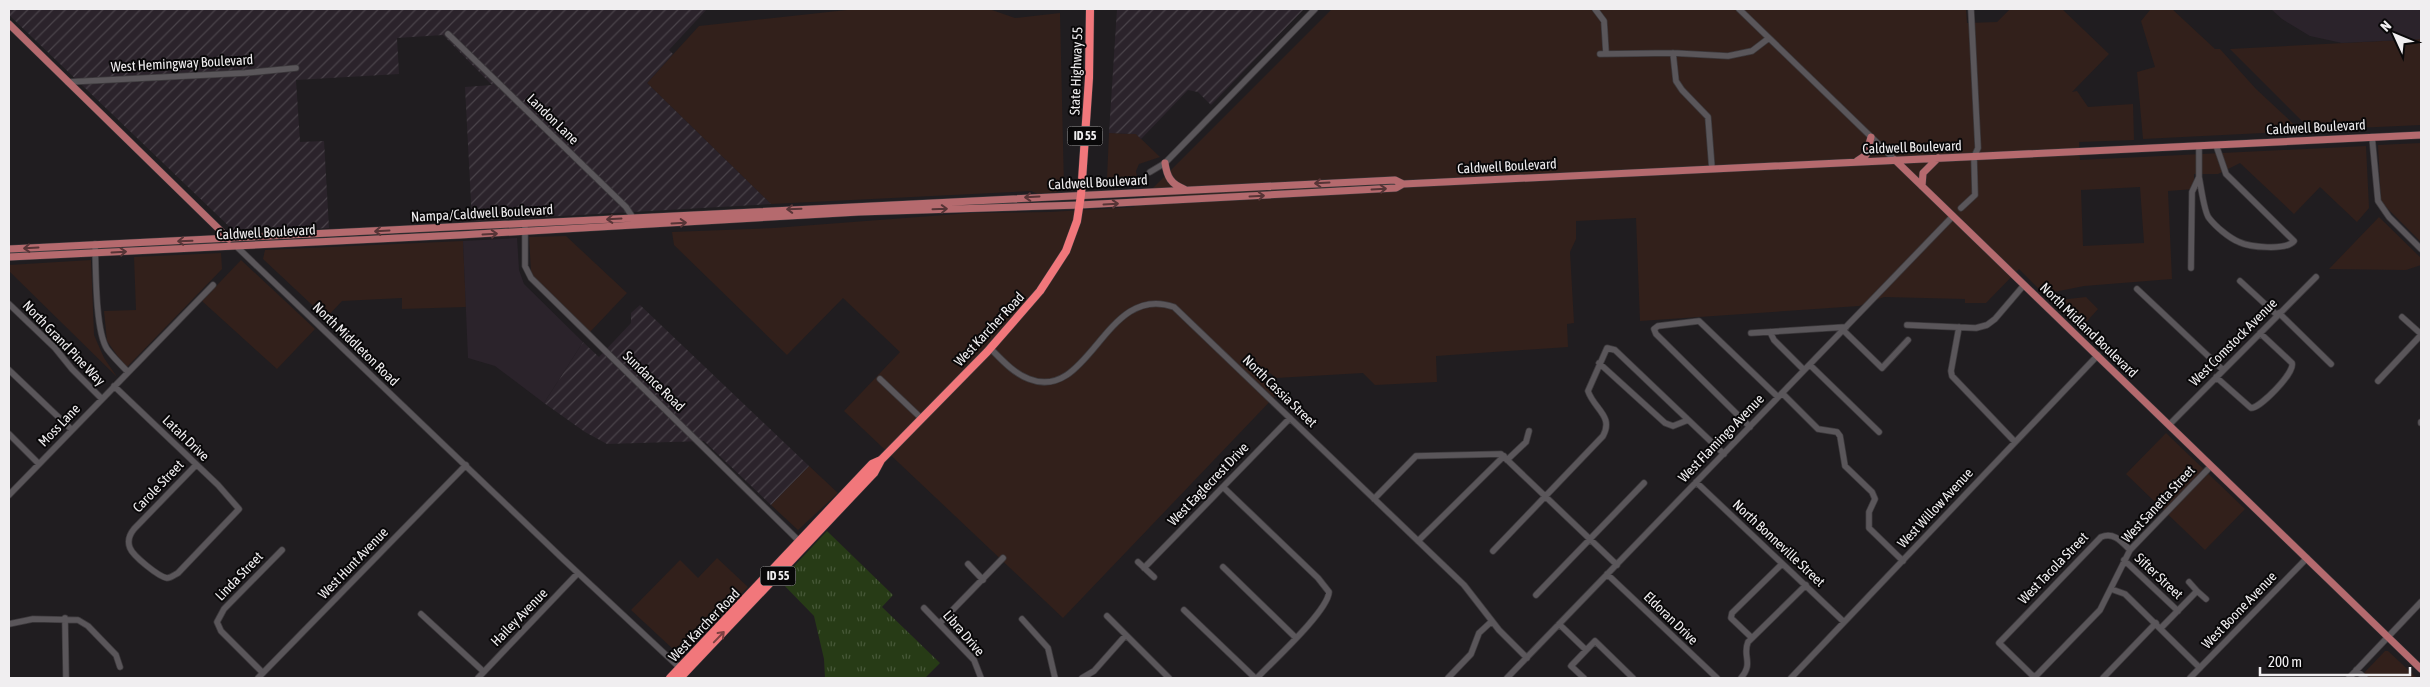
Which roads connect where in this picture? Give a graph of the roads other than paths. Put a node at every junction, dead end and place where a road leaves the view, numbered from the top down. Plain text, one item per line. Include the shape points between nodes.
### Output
1 (1090, 9) edge
2 (1315, 9) edge
3 (1595, 9) edge
4 (1739, 9) edge
5 (1971, 9) edge
6 (9, 24) edge
7 (448, 34) dead end
8 (1770, 38) junction
9 (1673, 53) junction
10 (296, 68) dead end
11 (68, 82) junction
12 (2421, 135) edge
13 (1871, 137) junction
14 (2372, 137) junction
15 (2216, 145) junction
16 (2200, 146) junction
17 (1974, 157) junction
18 (1938, 158) junction
19 (1895, 160) junction
20 (1856, 161) junction
21 (1165, 163) junction
22 (1712, 169) junction
23 (1150, 172) dead end
24 (2199, 177) junction
25 (1403, 184) junction
26 (1922, 186) junction
27 (1187, 190) junction
28 (1081, 195) junction
29 (1080, 205) junction
30 (914, 206) junction
31 (1961, 208) dead end
32 (1953, 216) junction
33 (635, 222) junction
34 (525, 224) junction
35 (525, 232) junction
36 (228, 239) junction
37 (95, 244) junction
38 (236, 246) junction
39 (2421, 248) edge
40 (9, 249) edge
41 (96, 254) junction
42 (9, 257) edge
43 (2191, 268) dead end
44 (2316, 276) dead end
45 (2240, 281) dead end
46 (2024, 285) junction
47 (213, 286) dead end
48 (2137, 289) dead end
49 (9, 304) edge
50 (2278, 314) junction
51 (2402, 317) dead end
52 (1907, 325) dead end
53 (1959, 327) junction
54 (1844, 329) junction
55 (1770, 332) junction
56 (1751, 333) dead end
57 (2260, 333) junction
58 (2421, 335) edge
59 (1908, 340) dead end
60 (990, 348) junction
61 (2098, 356) junction
62 (1599, 364) junction
63 (2331, 364) dead end
64 (1810, 365) junction
65 (9, 370) edge
66 (1804, 370) junction
67 (2223, 370) junction
68 (128, 372) junction
69 (2216, 377) junction
70 (880, 379) dead end
71 (2378, 381) dead end
72 (114, 386) junction
73 (1780, 395) junction
74 (102, 399) junction
75 (921, 418) junction
76 (1290, 418) junction
77 (1688, 420) junction
78 (2169, 425) junction
79 (1750, 427) junction
80 (72, 430) junction
81 (1529, 432) dead end
82 (1879, 432) dead end
83 (9, 434) edge
84 (2015, 442) junction
85 (1724, 454) junction
86 (1506, 458) junction
87 (881, 460) junction
88 (39, 464) junction
89 (196, 465) junction
90 (466, 465) junction
91 (2211, 466) junction
92 (1644, 482) dead end
93 (1696, 482) junction
94 (1223, 487) junction
95 (9, 495) edge
96 (1545, 496) junction
97 (1374, 499) junction
98 (1590, 539) junction
99 (1418, 541) junction
100 (800, 542) junction
101 (282, 550) dead end
102 (2130, 550) junction
103 (1493, 551) dead end
104 (1003, 558) dead end
105 (2307, 558) junction
106 (2124, 560) junction
107 (1903, 561) junction
108 (1138, 562) dead end
109 (968, 564) dead end
110 (1782, 564) junction
111 (1617, 565) junction
112 (184, 566) joint
113 (1223, 567) dead end
114 (1144, 568) junction
115 (578, 573) junction
116 (1607, 574) junction
117 (1154, 578) dead end
118 (982, 580) junction
119 (2189, 582) dead end
120 (1806, 585) junction
121 (2111, 589) junction
122 (2197, 591) junction
123 (1536, 595) dead end
124 (2206, 599) dead end
125 (2421, 602) edge
126 (924, 608) dead end
127 (1184, 610) dead end
128 (2178, 611) junction
129 (421, 614) dead end
130 (1107, 616) dead end
131 (65, 618) junction
132 (1022, 619) dead end
133 (1492, 621) junction
134 (1844, 622) junction
135 (940, 623) junction
136 (9, 624) edge
137 (1559, 624) junction
138 (2159, 626) junction
139 (1125, 636) junction
140 (1295, 638) junction
141 (1752, 638) junction
142 (2388, 638) junction
143 (1586, 650) junction
144 (1527, 658) junction
145 (120, 667) dead end
146 (2200, 668) junction
147 (2421, 669) edge
148 (2356, 670) junction
149 (484, 672) junction
150 (263, 673) junction
151 (684, 674) edge
152 (1167, 676) edge
153 (66, 678) edge
154 (258, 678) edge
155 (478, 678) edge
156 (670, 678) edge
157 (981, 678) edge
158 (1055, 678) edge
159 (1085, 678) edge
160 (1256, 678) edge
161 (1448, 678) edge
162 (1507, 678) edge
163 (1584, 678) edge
164 (1633, 678) edge
165 (1717, 678) edge
166 (1741, 678) edge
167 (1791, 678) edge
168 (2034, 678) edge
169 (2103, 678) edge
170 (2190, 678) edge
171 (2349, 678) edge
172 (2365, 678) edge

1 - 28 highway, State Highway 55 / ID 55
2 - 21 street
3 - 9 street via 1604,20 1603,53
4 - 8 street, North Midland Boulevard
5 - 17 street via 1978,148
6 - 11 main road, North Middleton Road
7 - 33 street, Landon Lane via 626,207
8 - 9 street via 1752,51 1740,54
8 - 13 street, North Midland Boulevard
9 - 22 street via 1676,81 1708,117
10 - 11 street, West Hemingway Boulevard
11 - 36 main road, North Middleton Road
12 - 14 main road, Caldwell Boulevard
13 - 19 street, North Midland Boulevard
13 - 20 main road via 1866,155
14 - 15 main road, Caldwell Boulevard
14 - 39 street via 2378,201 2389,217
15 - 16 main road, Caldwell Boulevard
15 - 24 street via 2226,174 2294,241 2292,244 2252,246 2237,242 2208,217
16 - 17 main road, Caldwell Boulevard
16 - 24 street
17 - 18 main road, Caldwell Boulevard
17 - 31 street via 1974,195
18 - 19 main road, Caldwell Boulevard
18 - 26 main road via 1924,173
19 - 20 main road, Caldwell Boulevard
19 - 26 main road, North Midland Boulevard
20 - 22 main road, Caldwell Boulevard
21 - 23 street
21 - 27 main road via 1174,186
22 - 25 main road, Caldwell Boulevard
24 - 43 street via 2192,192
25 -> 27 main road, Caldwell Boulevard via 1395,180
29 -> 25 main road, Caldwell Boulevard via 1396,188
26 - 32 main road, North Midland Boulevard
27 - 28 main road, Caldwell Boulevard
28 - 29 highway, West Karcher Road / ID 55
28 -> 30 main road, Caldwell Boulevard
30 -> 29 main road, Caldwell Boulevard
29 - 60 highway, West Karcher Road / ID 55 via 1072,238 1059,264
30 - 33 main road, Nampa/Caldwell Boulevard
32 - 46 main road, North Midland Boulevard
32 - 54 street, West Flamingo Avenue
33 -> 34 main road, Nampa/Caldwell Boulevard
33 - 35 main road, Nampa/Caldwell Boulevard
34 - 35 street, Sundance Road
34 -> 36 main road, Nampa/Caldwell Boulevard
38 -> 35 main road, Caldwell Boulevard
35 - 100 street, Sundance Road via 525,266 531,278
36 -> 37 main road, Nampa/Caldwell Boulevard
36 - 38 main road, North Middleton Road
37 -> 40 main road, Nampa/Caldwell Boulevard
37 - 41 street
41 -> 38 main road, Caldwell Boulevard
38 - 90 street, North Middleton Road
41 - 42 main road, Caldwell Boulevard
41 - 68 street via 103,341
44 - 50 street, West Comstock Avenue
45 - 50 street
46 - 53 street via 1987,325
46 - 61 main road, North Midland Boulevard
47 - 68 street, Moss Lane
48 - 67 street
49 - 74 street, North Grand Pine Way
50 - 57 street, West Comstock Avenue
50 - 63 street
51 - 58 street
52 - 53 street
53 - 84 street via 1952,376
54 - 55 street
54 - 59 street via 1882,368
54 - 64 street, West Flamingo Avenue
55 - 56 street
55 - 66 street
57 - 67 street, West Comstock Avenue
57 - 69 street via 2292,363 2291,371 2284,380 2251,408
58 - 71 street
60 - 75 highway, West Karcher Road / ID 55
60 - 76 street, North Cassia Street via 1013,370 1028,379 1055,381 1072,371 1132,310 1149,303 1166,304 1182,313
61 - 78 main road, North Midland Boulevard
61 - 84 street, West Willow Avenue
62 - 77 street via 1665,423 1673,426
62 - 77 street via 1607,348 1615,350
62 - 96 street via 1588,390 1591,400 1607,418 1608,427 1604,436
64 - 66 street, West Flamingo Avenue
64 - 82 street
65 - 80 street
66 - 73 street, West Flamingo Avenue
67 - 69 street, West Comstock Avenue
68 - 72 street, Moss Lane
69 - 78 street, West Comstock Avenue
70 - 75 street
72 - 74 street, Moss Lane
72 - 89 street, Latah Drive
73 - 79 street, West Flamingo Avenue
73 - 79 street via 1699,321 1654,329
73 - 107 street via 1818,429 1837,432 1840,436 1845,466 1875,499 1869,512 1869,528
74 - 80 street, Moss Lane
75 - 87 highway, West Karcher Road / ID 55
76 - 94 street, West Eaglecrest Drive
76 - 97 street, North Cassia Street
77 - 85 street
78 - 91 main road, North Midland Boulevard
79 - 85 street, West Flamingo Avenue
80 - 88 street, Moss Lane
81 - 86 street via 1526,442
83 - 88 street
84 - 107 street, West Willow Avenue
85 - 93 street, West Flamingo Avenue
86 - 96 street
86 - 97 street via 1494,453 1416,456
86 - 99 street
87 - 100 highway, West Karcher Road / ID 55 via 872,464
151 -> 87 highway, West Karcher Road / ID 55 via 878,469
88 - 95 street, Moss Lane
89 - 112 street, Latah Drive via 239,509
89 - 112 street, Carole Street via 131,533 129,544 148,566 164,578 170,578
90 - 115 street, North Middleton Road
90 - 150 street, West Hunt Avenue
91 - 102 street, West Sanetta Street
91 - 105 main road, North Midland Boulevard
92 - 98 street
93 - 110 street, North Bonneville Street
93 - 111 street, West Flamingo Avenue
94 - 114 street, West Eaglecrest Drive
94 - 140 street via 1329,592 1319,612
96 - 98 street
96 - 103 street
97 - 99 street, North Cassia Street
98 - 111 street
98 - 123 street
99 - 133 street, North Cassia Street via 1464,585
100 - 151 highway, West Karcher Road / ID 55
101 - 150 street, Linda Street via 224,609 217,622 221,631
102 - 106 street, West Sanetta Street
102 - 168 street, West Tacola Street via 2115,536 2101,537 1999,643
104 - 118 street
105 - 142 main road, North Midland Boulevard
105 - 146 street, West Boone Avenue
106 - 121 street, West Sanetta Street
106 - 128 street, Sifter Street
107 - 134 street, West Willow Avenue
108 - 114 street
109 - 118 street
110 - 120 street, North Bonneville Street
110 - 141 street via 1732,613 1734,622
111 - 116 street, West Flamingo Avenue
113 - 140 street
114 - 117 street
115 - 149 street, Hailey Avenue
115 - 151 street, North Middleton Road
116 - 137 street, West Flamingo Avenue
116 - 165 street, Eldoran Drive
118 - 135 street
119 - 122 street
120 - 134 street, North Bonneville Street
120 - 141 street
121 - 138 street via 2125,594
121 - 168 street, West Sanetta Street via 2100,610
122 - 124 street
122 - 128 street
125 - 142 street
126 - 135 street, Libra Drive
127 - 160 street
128 - 138 street
129 - 149 street
130 - 139 street
131 - 136 street via 32,619
131 - 145 street via 88,626 116,655
131 - 153 street
132 - 158 street via 1048,648
133 - 144 street, North Cassia Street
133 - 161 street via 1479,632 1471,654
134 - 167 street, West Willow Avenue
135 - 157 street, Libra Drive via 974,660
137 - 143 street
137 - 144 street, West Flamingo Avenue
138 - 146 street
138 - 169 street
139 - 152 street
139 - 159 street
140 - 160 street
141 - 166 street via 1745,650 1749,662 1747,671
142 - 147 main road, North Midland Boulevard
142 - 148 street
143 - 163 street via 1571,666
143 - 164 street via 1595,641
144 - 162 street, West Flamingo Avenue
146 - 170 street, West Boone Avenue
148 - 171 street
148 - 172 street
149 - 155 street, Hailey Avenue
150 - 154 street, West Hunt Avenue
151 - 156 highway, West Karcher Road / ID 55

